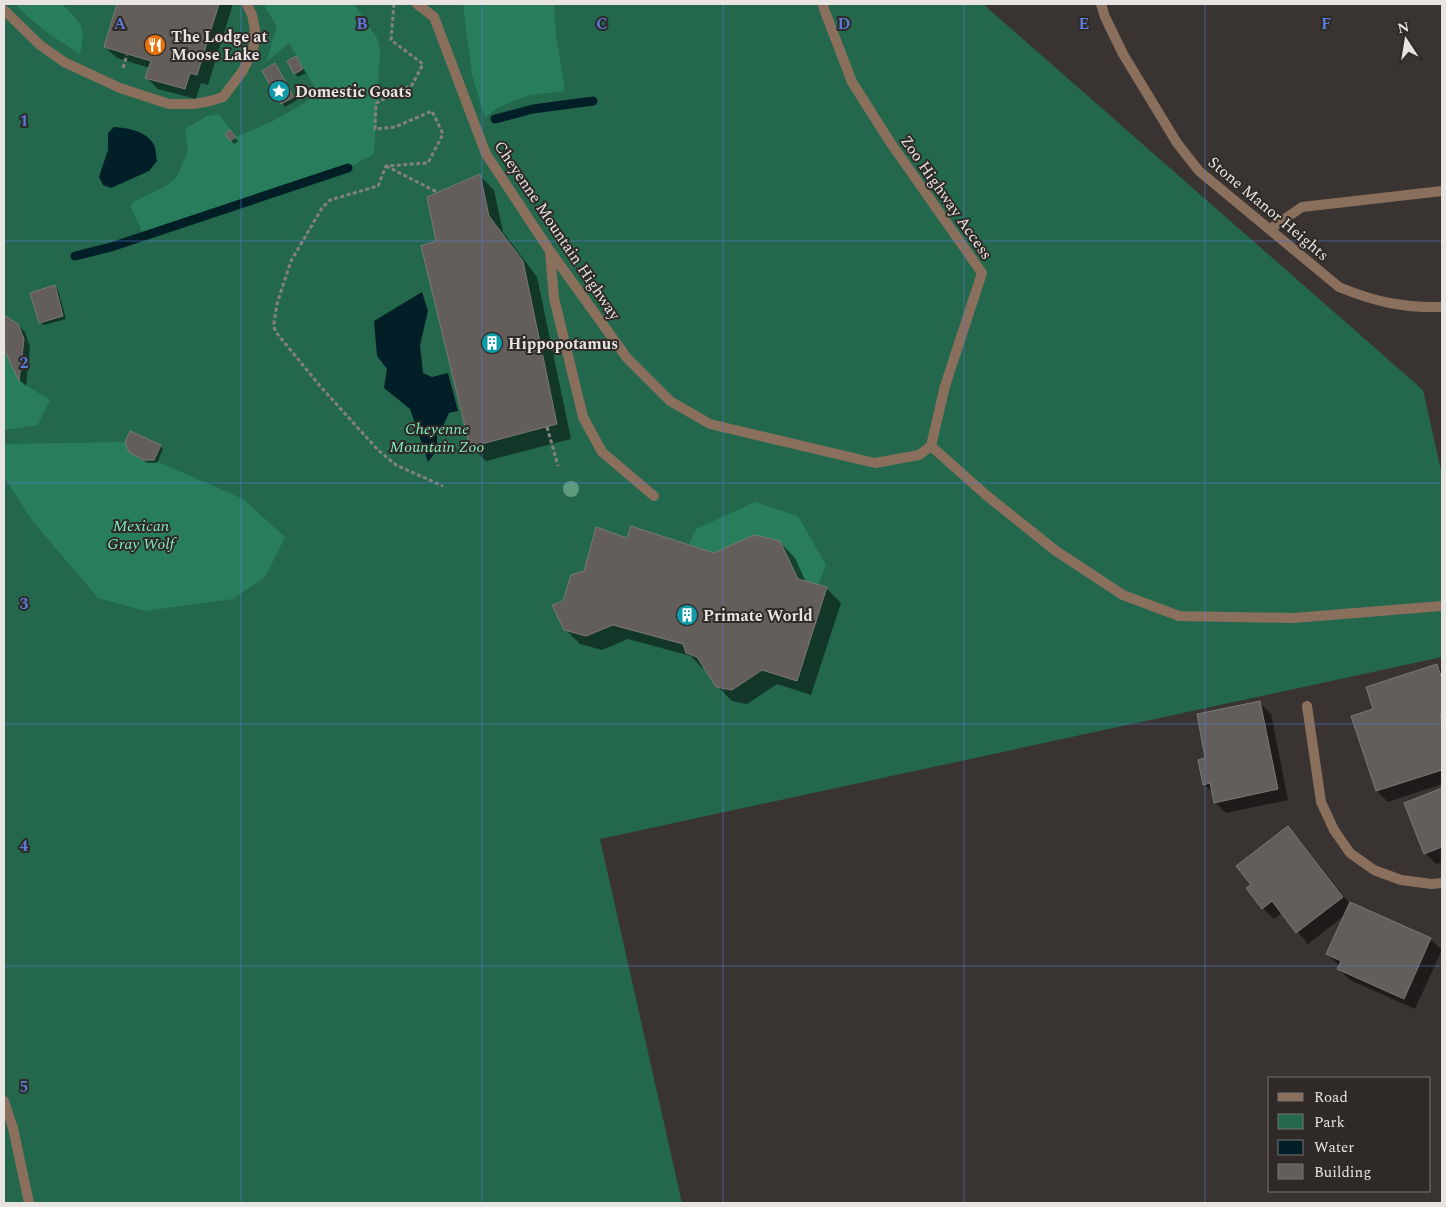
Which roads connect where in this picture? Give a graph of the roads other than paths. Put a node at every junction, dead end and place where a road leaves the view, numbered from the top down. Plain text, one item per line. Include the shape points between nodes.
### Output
1 (247, 4) edge
2 (417, 4) edge
3 (823, 4) edge
4 (1101, 4) edge
5 (4, 10) edge
6 (1442, 191) edge
7 (1270, 229) junction
8 (550, 250) junction
9 (1442, 307) edge
10 (931, 446) junction
11 (654, 496) dead end
12 (1442, 606) edge
13 (1307, 706) dead end
14 (1442, 883) edge
15 (4, 1101) edge
16 (29, 1203) edge

1 - 5 street via 256,30 252,51 242,72 223,97 194,104 169,104 128,91 64,62 40,45
2 - 8 street, Cheyenne Mountain Highway via 434,18 486,154
3 - 10 street, Zoo Highway Access via 852,82 890,142 982,272 945,386
4 - 7 street, Stone Manor Heights via 1123,54 1177,143 1200,171
6 - 7 street via 1302,207
7 - 9 street, Stone Manor Heights via 1339,287 1389,304
8 - 10 street, Cheyenne Mountain Highway via 626,358 670,401 710,424 875,464 920,455
8 - 11 street via 554,298 583,418 602,452
10 - 12 street via 1056,551 1123,595 1179,616 1293,618
13 - 14 street via 1321,802 1334,830 1350,853 1374,870 1401,880
15 - 16 street

